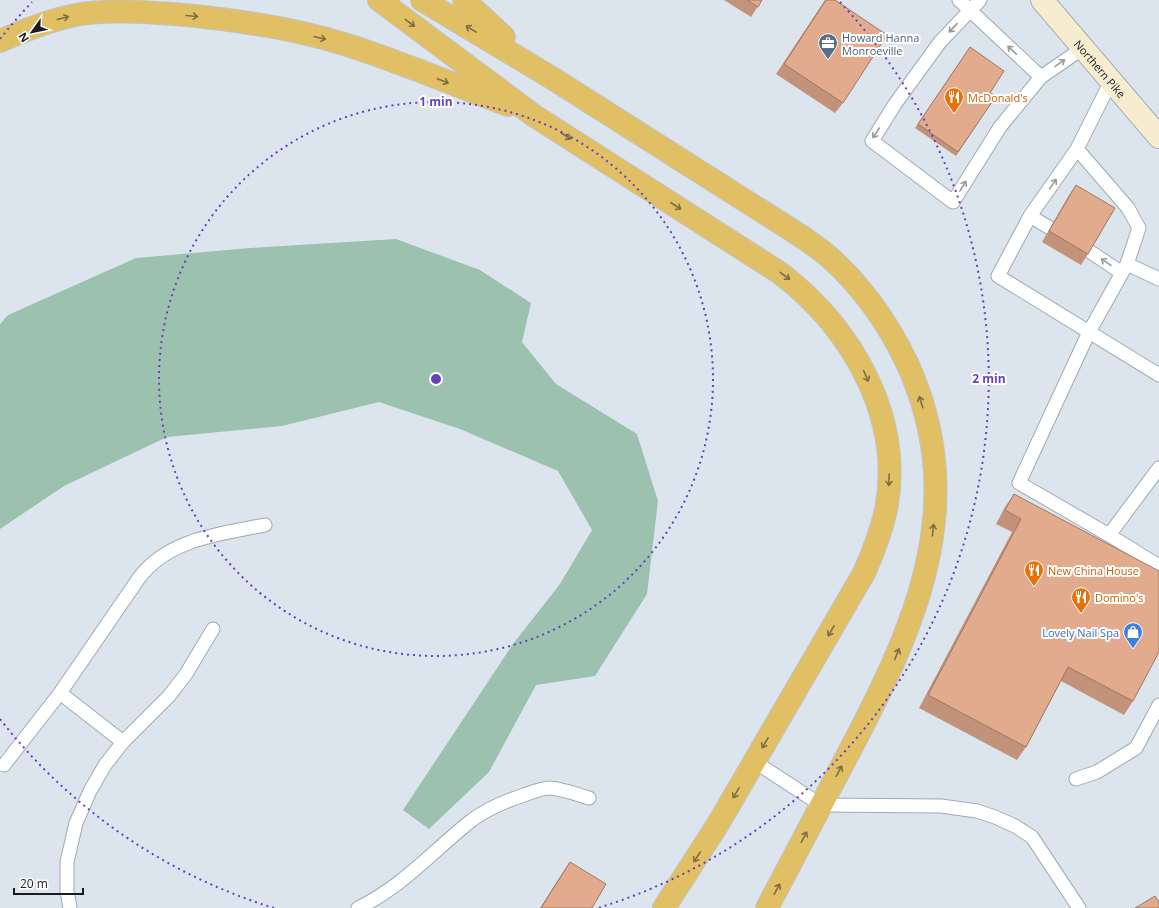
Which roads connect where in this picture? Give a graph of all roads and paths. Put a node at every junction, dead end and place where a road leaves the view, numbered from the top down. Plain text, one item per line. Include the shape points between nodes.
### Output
1 (379, 0) edge
2 (422, 0) edge
3 (464, 0) edge
4 (959, 0) edge
5 (980, 0) edge
6 (1049, 2) edge
7 (969, 11) junction
8 (0, 41) edge
9 (1083, 48) junction
10 (1041, 77) junction
11 (552, 78) junction
12 (1111, 81) junction
13 (533, 115) junction
14 (1159, 136) edge
15 (1077, 149) junction
16 (1030, 216) junction
17 (1050, 228) edge
18 (1089, 251) edge
19 (1124, 269) junction
20 (1159, 279) edge
21 (1090, 332) junction
22 (1159, 375) edge
23 (1159, 468) edge
24 (265, 525) dead end
25 (1108, 535) junction
26 (1159, 566) edge
27 (213, 629) dead end
28 (60, 693) junction
29 (1159, 705) edge
30 (123, 742) junction
31 (754, 762) junction
32 (4, 765) dead end
33 (1076, 779) dead end
34 (589, 798) dead end
35 (821, 805) junction
36 (70, 908) edge
37 (358, 908) edge
38 (664, 908) edge
39 (767, 908) edge
40 (1079, 908) edge

1 -> 13 highway
11 -> 2 highway
3 - 11 highway
4 - 7 lane
5 - 7 lane
6 - 9 main road, Northern Pike
10 -> 7 lane
7 -> 10 lane via 940,42 872,141 954,202 1000,127
8 -> 13 highway via 47,22 100,13 150,12 247,22 343,44
10 -> 9 lane
9 - 12 main road, Northern Pike
35 -> 11 highway via 892,667 919,598 926,570 932,541 936,483 931,435 914,380 902,352 869,300 829,257 804,238
12 - 14 main road, Northern Pike
12 - 15 lane
13 -> 31 highway via 801,288 851,348 864,371 882,417 889,464 889,487 882,529 864,573
16 -> 15 lane
15 - 19 lane via 1128,208 1139,228
16 - 17 lane
16 - 21 lane via 998,276
19 -> 18 lane
19 - 20 lane via 1145,272
19 - 21 lane
21 - 22 lane
21 - 25 lane via 1018,483
23 - 25 lane
24 - 28 lane via 197,540 157,559 143,573
25 - 26 lane
27 - 30 lane via 186,674 169,696
28 - 30 lane
28 - 32 lane
29 - 33 lane via 1136,748 1097,772
30 - 36 lane via 105,765 76,823 67,862
31 - 35 lane
31 -> 38 highway
34 - 37 lane via 549,788 494,807 473,820 390,890
39 -> 35 highway
35 - 40 lane via 941,806 977,811 995,817 1015,826 1032,838

